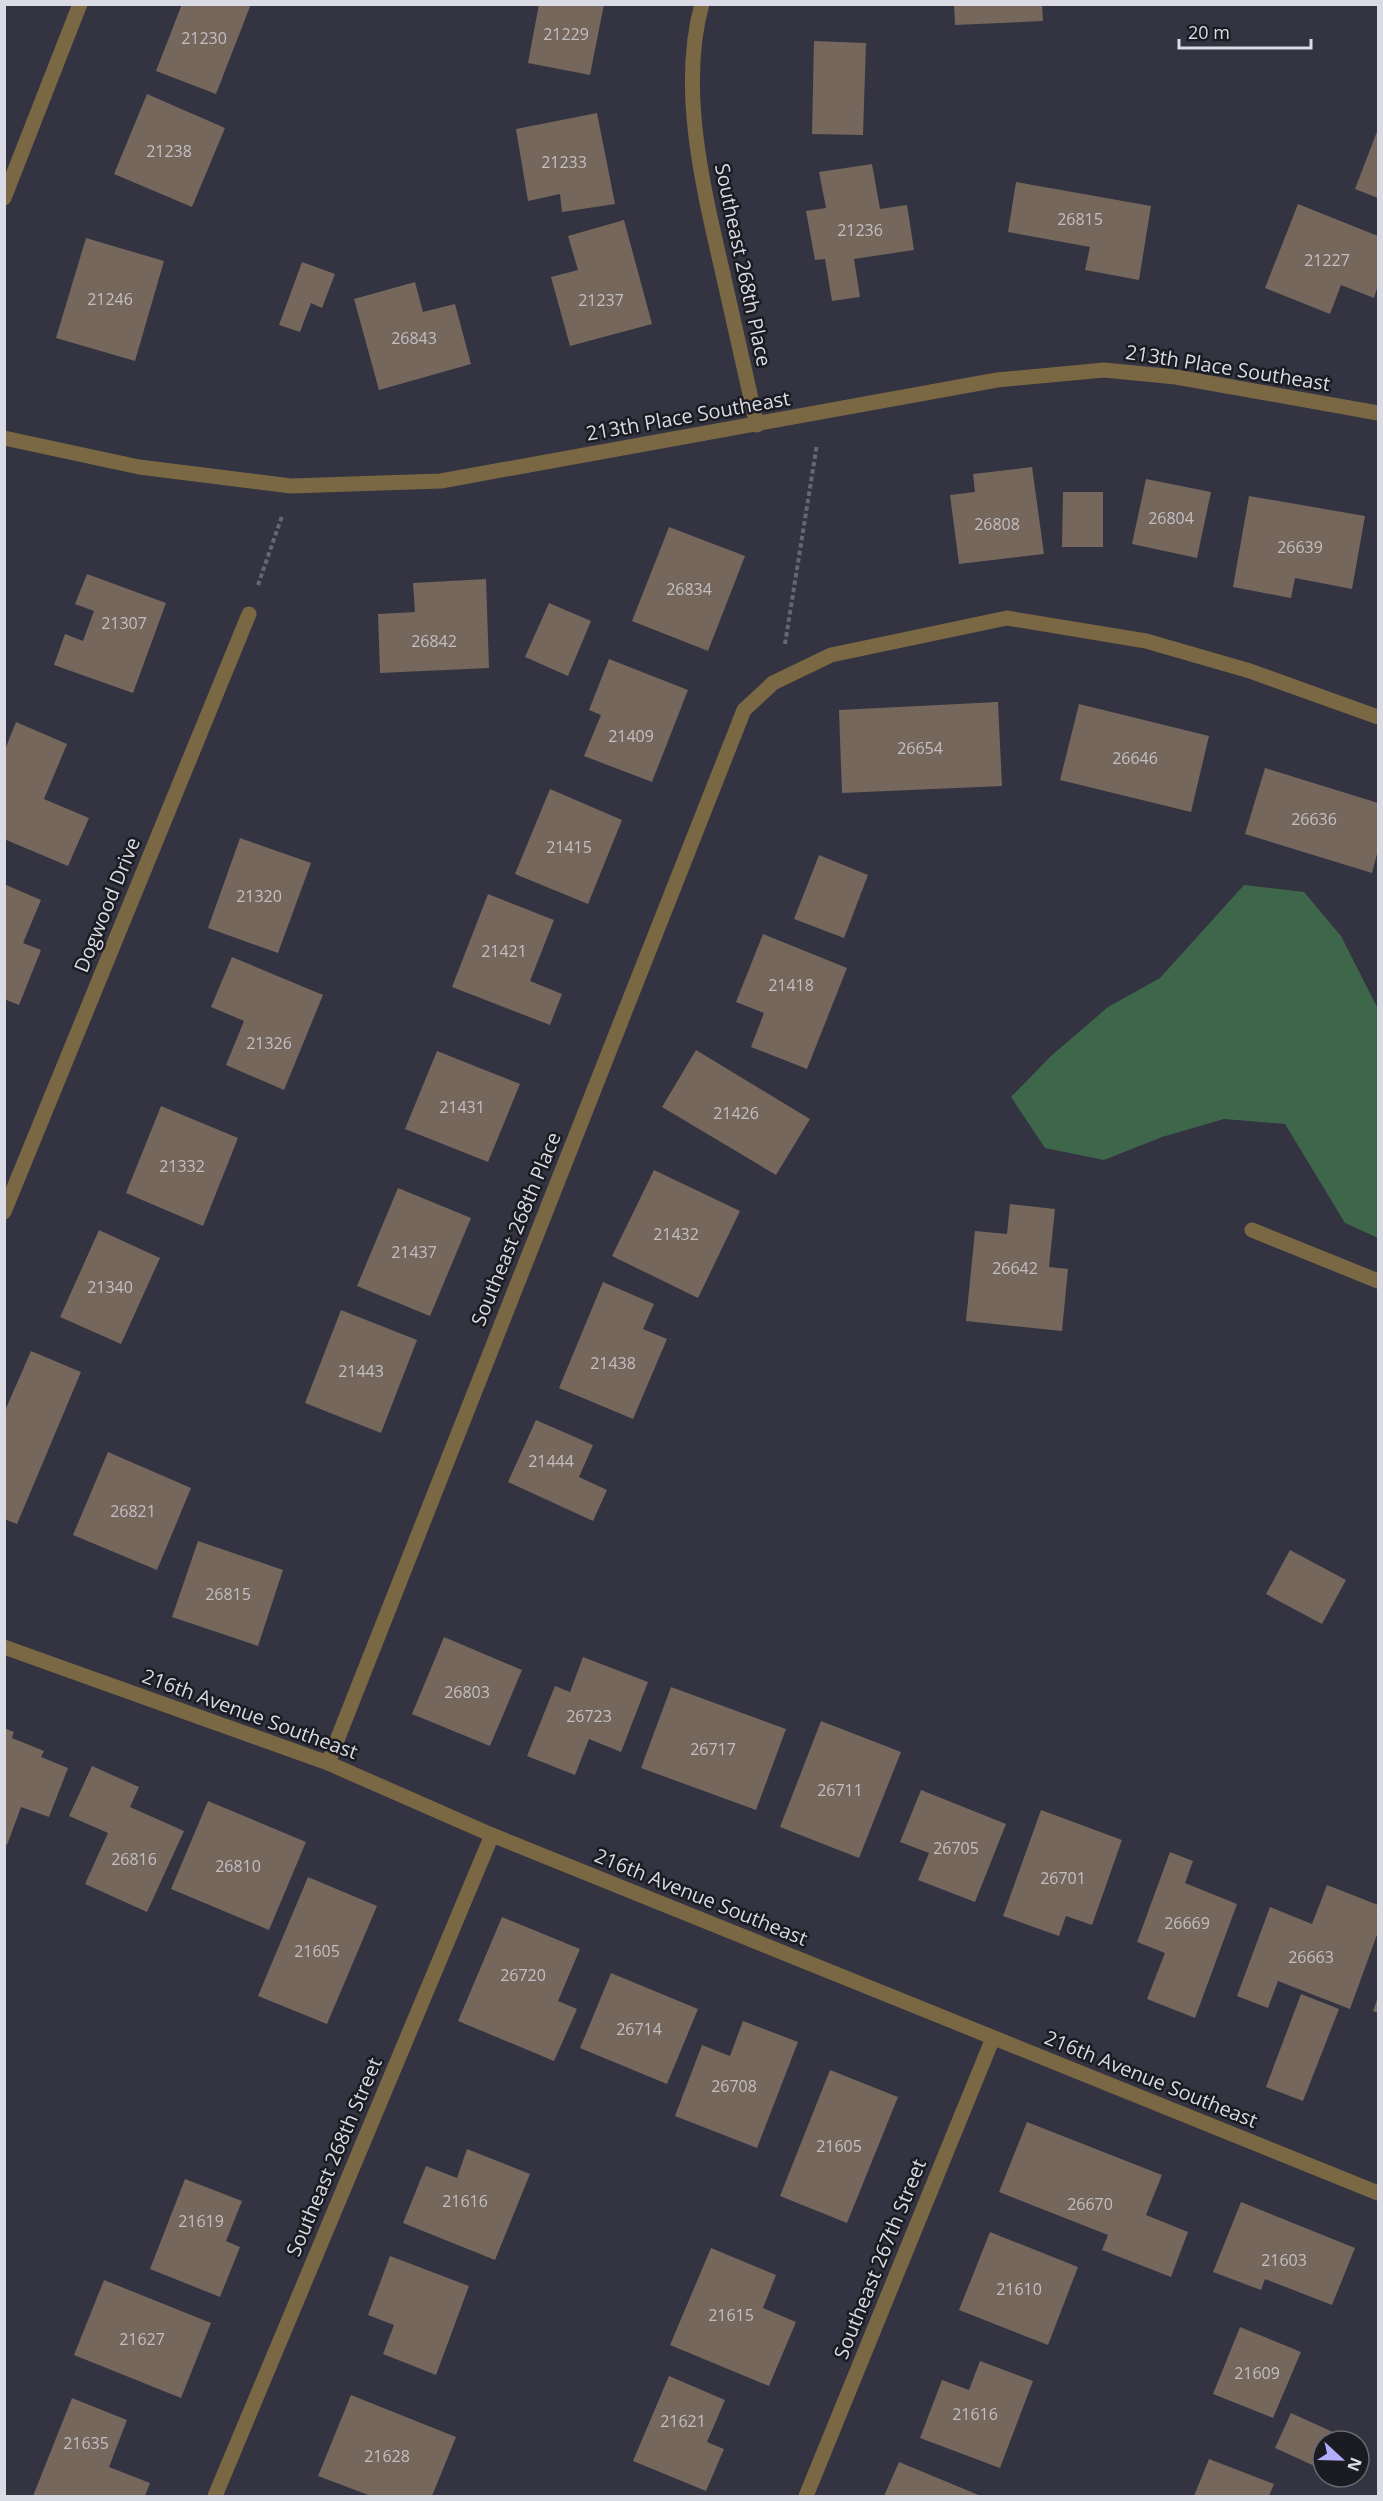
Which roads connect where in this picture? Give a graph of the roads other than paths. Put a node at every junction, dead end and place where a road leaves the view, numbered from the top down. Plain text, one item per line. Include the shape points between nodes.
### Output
1 (80, 4) edge
2 (702, 4) edge
3 (4, 198) edge
4 (1378, 413) edge
5 (758, 425) junction
6 (4, 438) edge
7 (249, 614) road end
8 (1378, 717) edge
9 (4, 1212) edge
10 (1252, 1230) dead end
11 (1378, 1281) edge
12 (4, 1647) edge
13 (328, 1763) junction
14 (492, 1835) junction
15 (993, 2038) junction
16 (1378, 2193) edge
17 (215, 2496) edge
18 (806, 2496) edge

1 - 3 street
2 - 5 street, Southeast 268th Place via 693,82 700,175
4 - 5 street, 213th Place Southeast via 1176,377 1104,370 997,380
5 - 6 street, 213th Place Southeast via 441,481 291,486 139,467
7 - 9 street, Dogwood Drive
8 - 13 street, Southeast 268th Place via 1250,671 1146,641 1007,618 831,655 773,683 744,710
10 - 11 street
12 - 13 street, 216th Avenue Southeast
13 - 14 street, 216th Avenue Southeast
14 - 15 street, 216th Avenue Southeast
14 - 17 street, Southeast 268th Street
15 - 16 street, 216th Avenue Southeast
15 - 18 street, Southeast 267th Street

